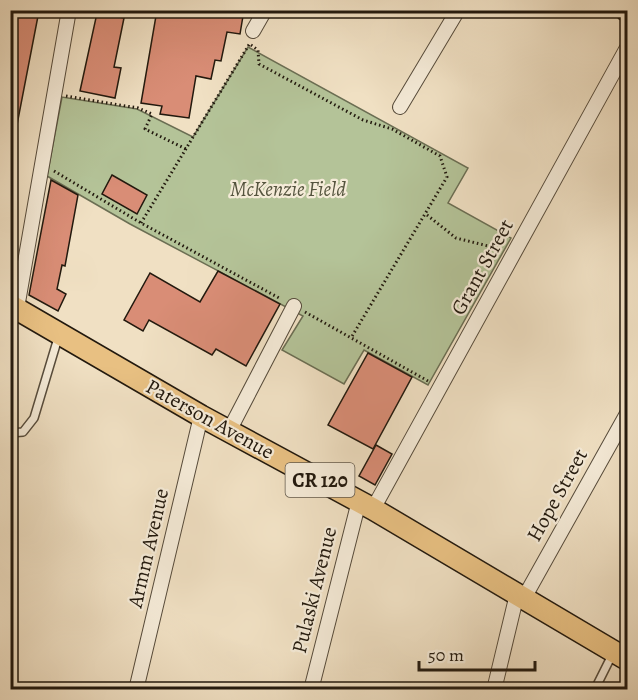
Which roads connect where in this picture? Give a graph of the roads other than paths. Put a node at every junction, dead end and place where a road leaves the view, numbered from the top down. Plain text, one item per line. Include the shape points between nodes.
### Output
1 (69, 10) edge
2 (265, 10) edge
3 (458, 10) edge
4 (252, 37) road end
5 (627, 46) edge
6 (400, 107) dead end
7 (294, 306) road end
8 (14, 307) edge
9 (60, 332) junction
10 (627, 412) edge
11 (201, 416) junction
12 (229, 431) junction
13 (10, 433) edge
14 (366, 505) junction
15 (520, 596) junction
16 (621, 656) edge
17 (596, 687) edge
18 (136, 690) edge
19 (311, 690) edge
20 (494, 690) edge
21 (611, 690) edge

1 - 8 street
2 - 4 street
3 - 6 street
5 - 14 street, Grant Street via 439,388
7 - 12 street
8 - 9 main road, Paterson Avenue / CR 120
9 - 11 main road, Paterson Avenue / CR 120
9 - 13 lane via 34,418 23,432
10 - 15 street, Hope Street
11 - 12 main road, Paterson Avenue / CR 120
11 - 18 street, Armm Avenue
12 - 14 main road, Paterson Avenue / CR 120
14 - 15 main road, Paterson Avenue / CR 120
14 - 19 street, Pulaski Avenue
15 - 16 main road, Paterson Avenue / CR 120
15 - 20 street, Hope Street
16 - 17 lane
17 - 21 lane

